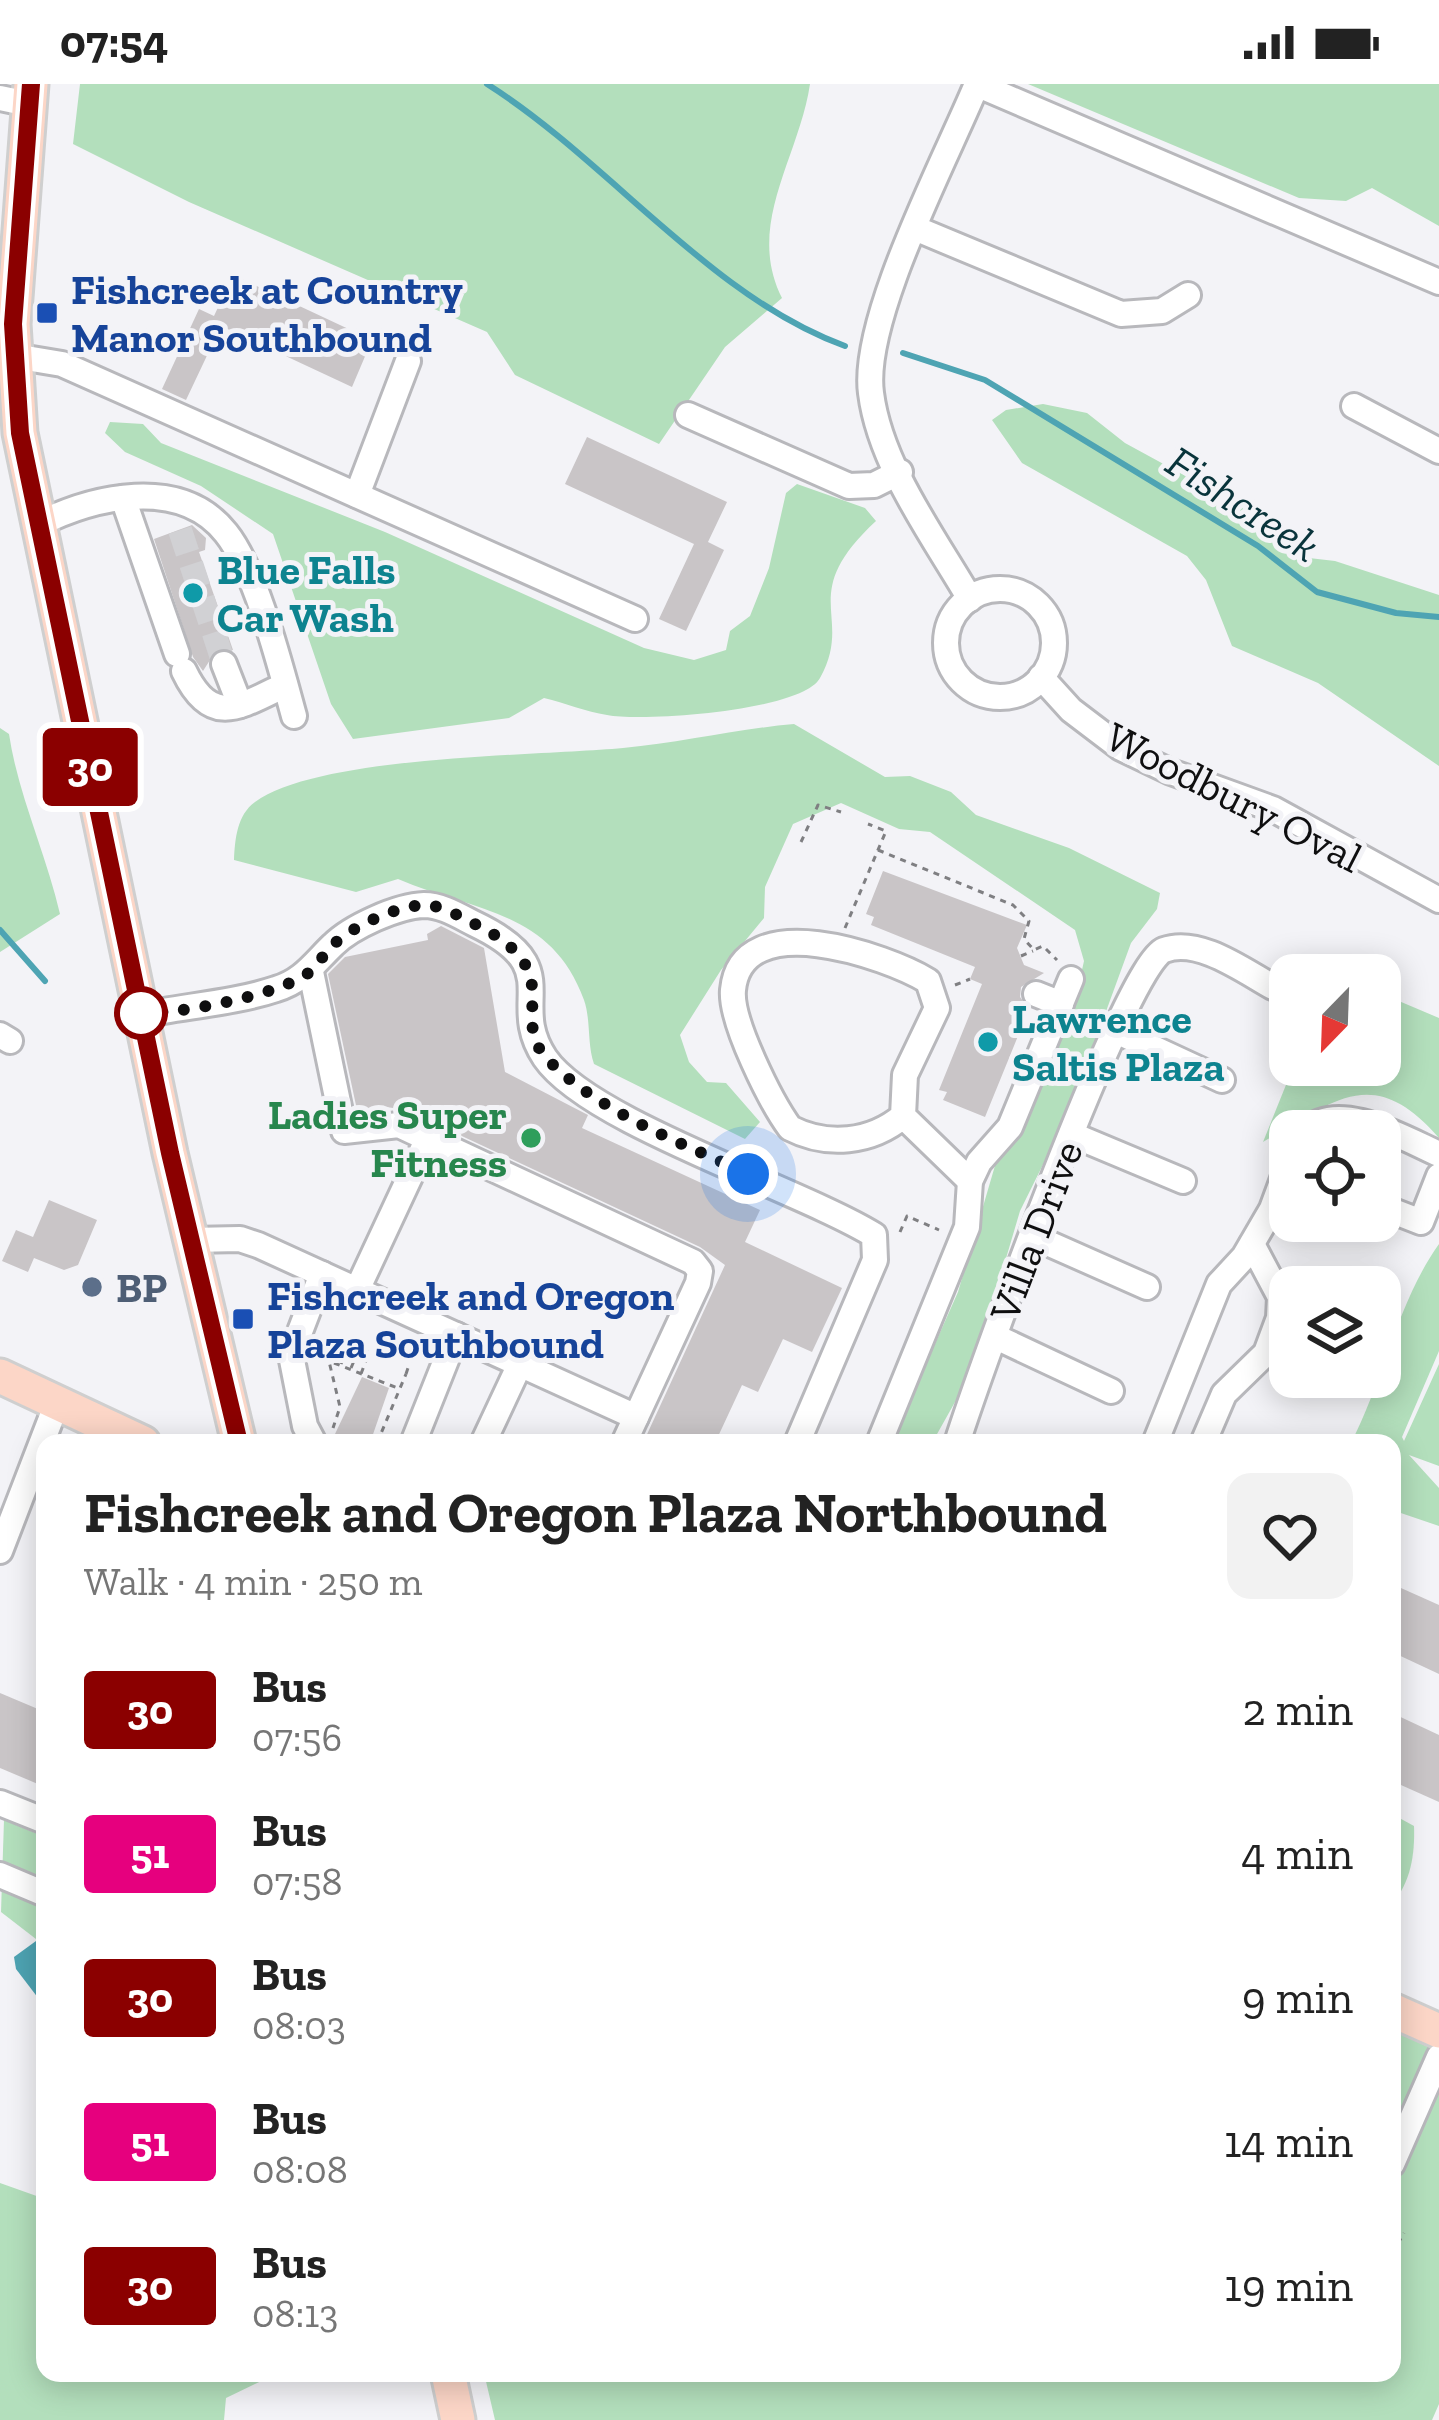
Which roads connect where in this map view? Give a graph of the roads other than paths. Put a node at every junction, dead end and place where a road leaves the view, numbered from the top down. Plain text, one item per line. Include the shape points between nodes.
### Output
1 (977, 84) edge
2 (20, 95) edge
3 (916, 229) junction
4 (8, 259) edge
5 (1439, 282) edge
6 (1188, 295) dead end
7 (14, 356) junction
8 (408, 361) dead end
9 (1354, 406) dead end
10 (688, 415) dead end
11 (1439, 451) edge
12 (900, 472) junction
13 (357, 495) junction
14 (123, 499) junction
15 (171, 500) junction
16 (37, 524) junction
17 (179, 530) tunnel mouth
18 (970, 598) junction
19 (635, 619) dead end
20 (224, 664) tunnel mouth
21 (1042, 677) junction
22 (285, 685) junction
23 (240, 705) junction
24 (294, 716) dead end
25 (1439, 900) edge
26 (310, 972) junction
27 (1072, 979) road end
28 (1269, 985) edge
29 (1036, 994) dead end
30 (1061, 1004) junction
31 (142, 1015) junction
32 (1112, 1029) junction
33 (1222, 1080) dead end
34 (903, 1116) junction
35 (1072, 1135) junction
36 (428, 1138) junction
37 (1401, 1140) edge
38 (1439, 1154) edge
39 (1439, 1176) edge
40 (970, 1181) junction
41 (1183, 1181) dead end
42 (1269, 1209) edge
43 (1401, 1214) edge
44 (1034, 1237) junction
45 (191, 1240) junction
46 (1252, 1244) junction
47 (322, 1274) junction
48 (1147, 1287) dead end
49 (358, 1290) junction
50 (456, 1335) junction
51 (996, 1337) junction
52 (520, 1364) junction
53 (0, 1376) edge
54 (1180, 1384) junction
55 (1111, 1391) dead end
56 (1221, 1400) junction
57 (57, 1403) junction
58 (636, 1418) junction
59 (43, 1434) edge
60 (124, 1434) edge
61 (237, 1434) edge
62 (309, 1434) edge
63 (424, 1434) edge
64 (487, 1434) edge
65 (628, 1434) edge
66 (801, 1434) edge
67 (883, 1434) edge
68 (962, 1434) edge
69 (1159, 1434) edge
70 (1207, 1434) edge
71 (36, 1449) edge
72 (7, 1513) edge
73 (0, 1551) edge
74 (0, 1803) edge
75 (36, 1817) edge
76 (0, 1875) edge
77 (36, 1890) edge
78 (1401, 2014) edge
79 (1439, 2031) edge
80 (1439, 2057) edge
81 (1401, 2144) edge
82 (450, 2382) edge
83 (458, 2420) edge

1 - 3 street
1 - 5 street
2 - 4 main road
3 - 6 street via 1121,314 1162,311
3 - 12 street via 879,318 869,371 874,412
4 - 7 main road
7 - 13 street via 62,364
7 - 16 main road
8 - 13 street
9 - 11 street
10 - 12 street via 848,486
12 - 18 street
13 - 19 street
14 - 15 street
14 - 16 street via 74,506
14 - 23 street via 197,698 208,706
15 - 17 street
15 - 22 street via 226,533 270,628
16 - 31 main road
18 - 21 street via 999,589 1042,608 1055,636
18 - 21 street via 947,642 962,682 1001,698
20 - 23 street
21 - 25 street, Woodbury Oval via 1121,748 1273,809
22 - 23 street
22 - 24 street
26 - 31 street via 278,989
26 - 36 street via 344,1131 399,1125
26 - 66 street via 335,942 386,915 442,908 524,956 545,1058 576,1084 874,1235 875,1261
27 - 30 street
28 - 32 street, Villa Drive via 1188,948 1168,948 1152,957
29 - 30 street
30 - 40 street via 1010,1127
31 - 45 main road
32 - 33 street
32 - 35 street, Villa Drive
34 - 34 street via 905,1075 937,1008 928,981 838,946 803,942 752,956 734,989 744,1032 790,1128 838,1141
34 - 40 street
35 - 41 street
35 - 44 street, Villa Drive
36 - 49 street
36 - 58 street via 693,1262 698,1282
37 - 38 street
39 - 43 street via 1421,1222
40 - 67 street via 968,1227
42 - 46 street
44 - 48 street
44 - 51 street, Villa Drive
45 - 47 street via 240,1238
45 - 61 main road
46 - 54 street via 1219,1284
46 - 56 street via 1280,1297 1280,1318 1266,1353
47 - 49 street
47 - 62 street via 290,1355
49 - 50 street
50 - 52 street
50 - 63 street
51 - 55 street
51 - 68 street, Villa Drive
52 - 58 street
52 - 64 street
53 - 57 main road
54 - 56 street
54 - 69 street
56 - 70 street
57 - 59 street
57 - 60 main road
58 - 65 street
71 - 72 street
72 - 73 street
74 - 75 street
76 - 77 street
78 - 79 main road
80 - 81 street
82 - 83 main road

